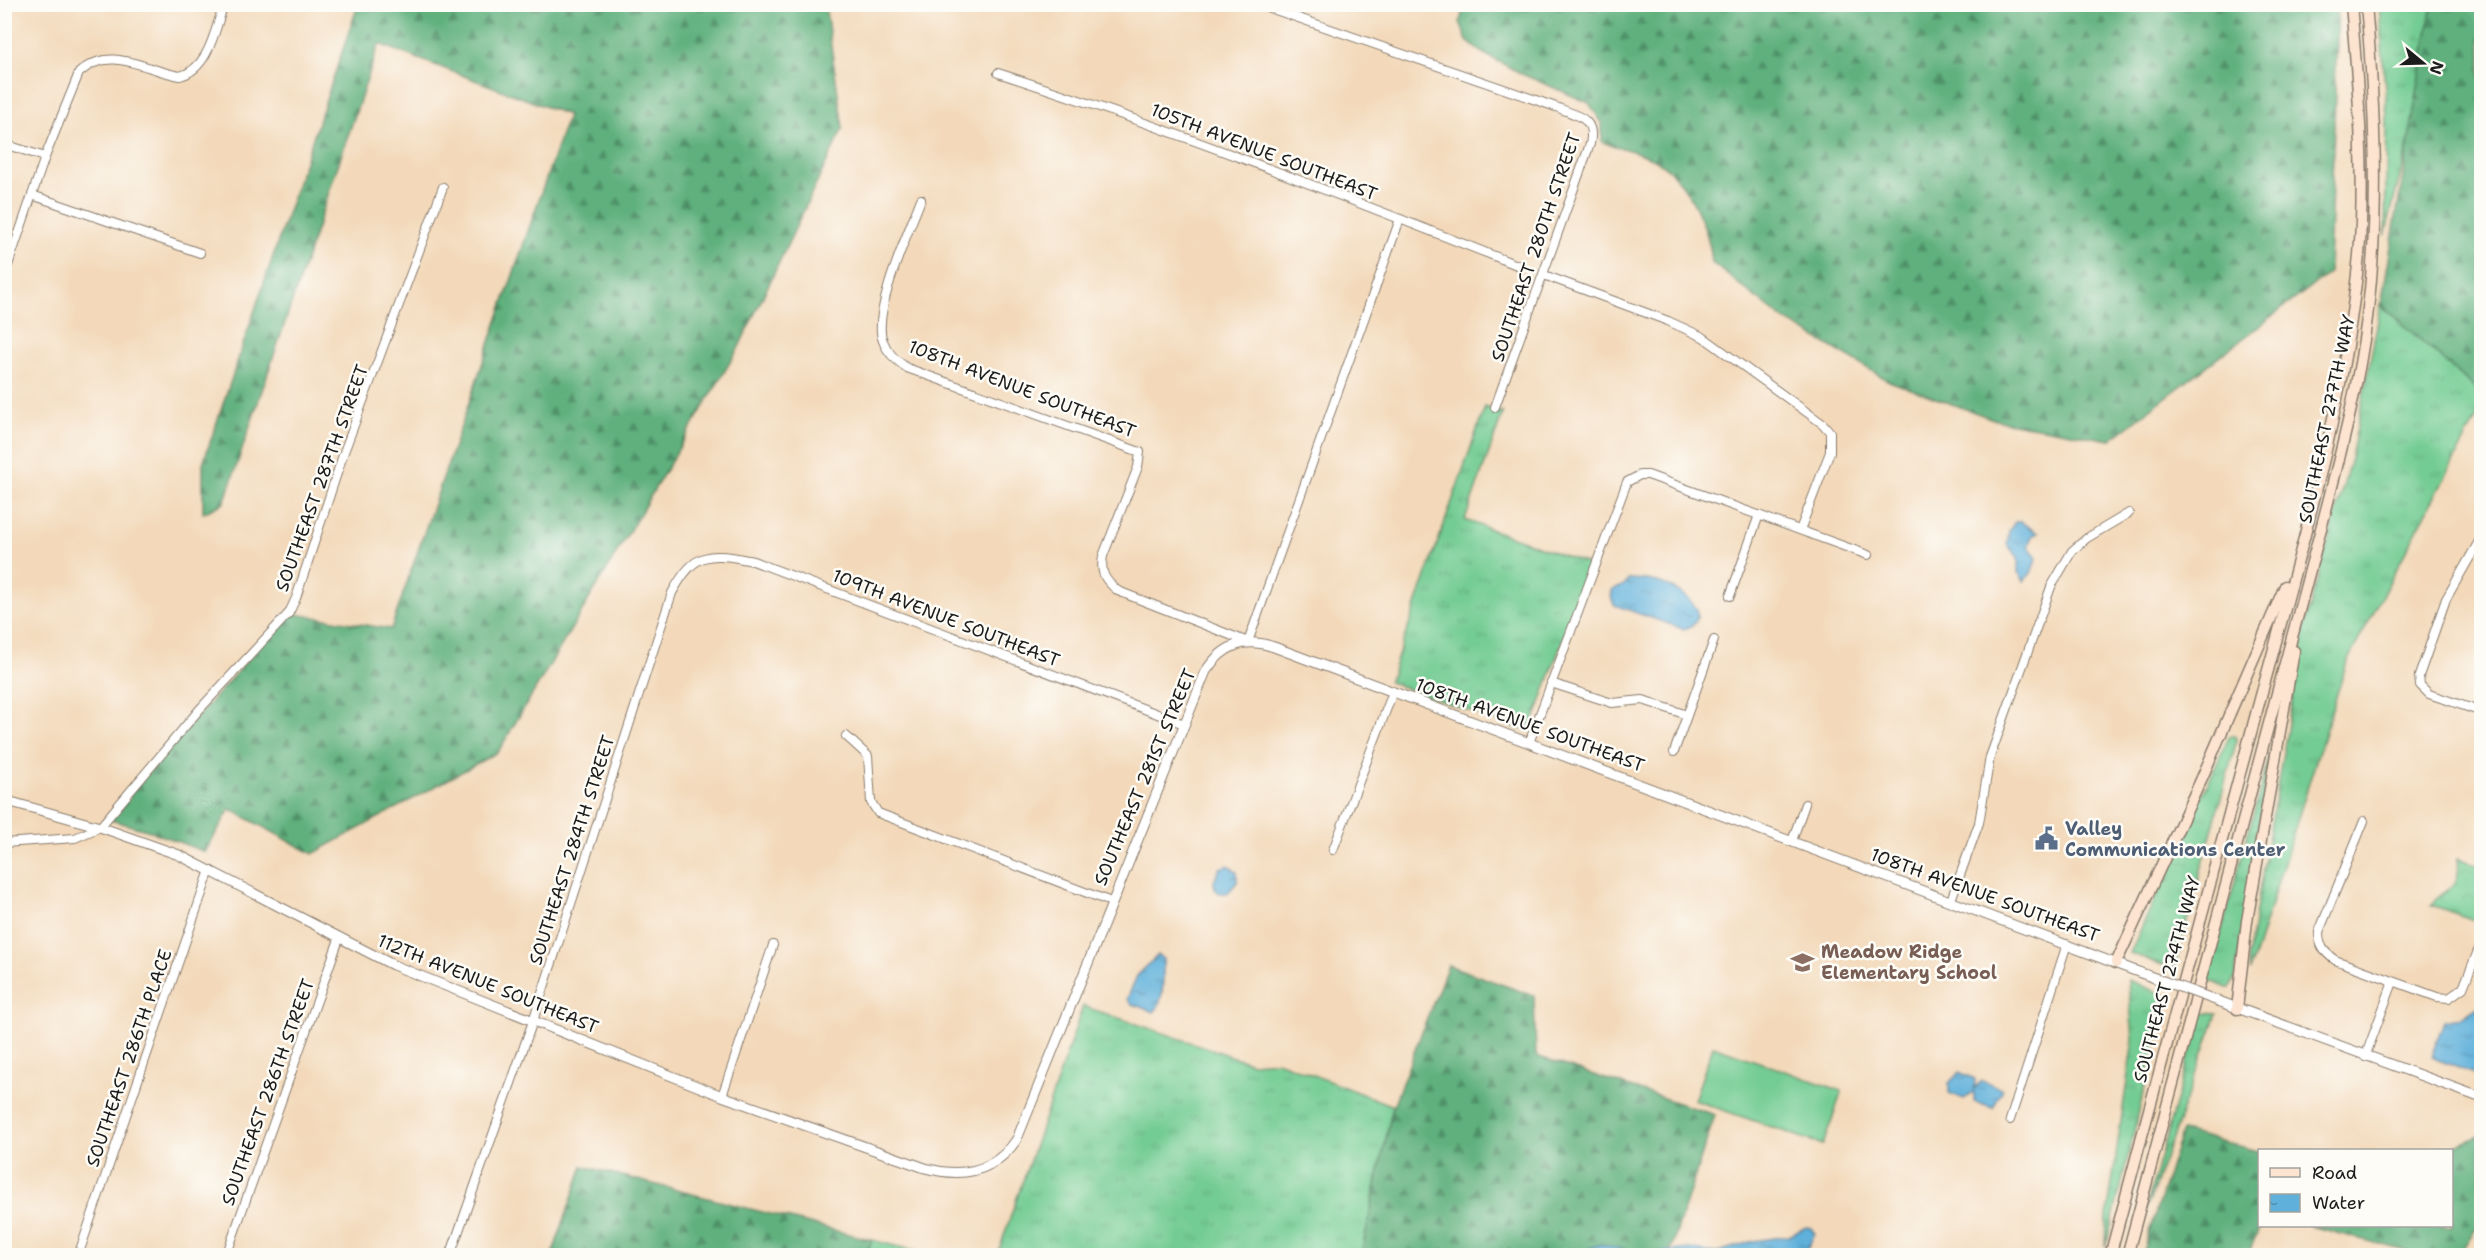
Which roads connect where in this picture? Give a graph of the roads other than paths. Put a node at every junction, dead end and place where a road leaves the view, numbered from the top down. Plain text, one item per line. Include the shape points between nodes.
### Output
1 (224, 4) edge
2 (1258, 4) edge
3 (2351, 4) edge
4 (2366, 4) edge
5 (998, 73) dead end
6 (4, 144) edge
7 (45, 157) junction
8 (443, 187) dead end
9 (32, 195) junction
10 (921, 199) dead end
11 (1400, 219) junction
12 (200, 253) dead end
13 (1516, 265) dead end
14 (1544, 275) junction
15 (4, 277) edge
16 (1496, 407) dead end
17 (2129, 513) dead end
18 (1759, 515) junction
19 (1800, 530) junction
20 (2481, 536) edge
21 (2303, 537) junction
22 (1868, 555) dead end
23 (695, 560) joint
24 (2304, 588) junction
25 (1730, 596) dead end
26 (1714, 640) dead end
27 (1248, 642) junction
28 (1551, 683) junction
29 (1393, 692) junction
30 (2481, 712) edge
31 (1687, 715) junction
32 (1184, 724) junction
33 (846, 736) dead end
34 (1529, 743) junction
35 (1674, 752) dead end
36 (4, 801) edge
37 (1805, 804) dead end
38 (2364, 821) dead end
39 (100, 827) junction
40 (1792, 841) junction
41 (4, 843) edge
42 (1333, 850) dead end
43 (210, 870) junction
44 (1951, 900) junction
45 (1111, 902) junction
46 (339, 939) junction
47 (2481, 941) edge
48 (2067, 944) junction
49 (773, 945) dead end
50 (2116, 963) junction
51 (2393, 982) junction
52 (2237, 1009) junction
53 (533, 1021) junction
54 (2365, 1057) junction
55 (722, 1096) junction
56 (2481, 1098) edge
57 (2010, 1120) dead end
58 (969, 1172) joint
59 (78, 1256) edge
60 (226, 1256) edge
61 (450, 1256) edge
62 (2110, 1256) edge
63 (2127, 1256) edge

1 - 7 street via 207,52 189,74 168,74 120,60 88,64 72,87
2 - 14 street, SOUTHEAST 280TH STREET via 1556,107 1591,125 1590,144
3 - 21 main road, SOUTHEAST 277TH WAY via 2361,118 2359,252 2337,397
4 - 24 main road, SOUTHEAST 277TH WAY via 2376,126 2367,320 2340,455
5 - 11 street, 105TH AVENUE SOUTHEAST via 1098,105
6 - 7 street
7 - 9 street
8 - 39 street, SOUTHEAST 287TH STREET via 344,452 289,613 199,710
9 - 12 street
9 - 15 street
10 - 27 street, 108TH AVENUE SOUTHEAST via 882,303 881,339 891,357 908,368 1140,452 1138,467 1103,556 1104,579 1118,591
11 - 13 street, 105TH AVENUE SOUTHEAST
11 - 27 street
14 - 16 street, SOUTHEAST 280TH STREET
14 - 19 street via 1703,337 1823,424 1830,432 1830,452
17 - 44 street via 2072,551 2050,587 1990,757 1979,823
18 - 19 street
18 - 25 street
18 - 28 street via 1648,475 1627,482
19 - 22 street
20 - 30 street via 2446,599 2419,668 2420,685 2429,694
21 - 50 main road via 2202,780
21 - 62 main road, SOUTHEAST 274TH WAY
23 - 32 street, 109TH AVENUE SOUTHEAST via 726,556 753,561
23 - 53 street, SOUTHEAST 284TH STREET via 672,593
24 - 52 main road via 2247,921
24 - 63 main road, SOUTHEAST 274TH WAY
26 - 31 street
27 - 29 street, 108TH AVENUE SOUTHEAST via 1274,646
27 - 32 street, SOUTHEAST 281ST STREET via 1233,644 1214,658
28 - 31 street via 1611,703 1643,700
28 - 34 street
29 - 34 street, 108TH AVENUE SOUTHEAST
29 - 42 street
31 - 35 street
32 - 45 street, SOUTHEAST 281ST STREET
33 - 45 street via 868,756 871,802 878,813
34 - 40 street, 108TH AVENUE SOUTHEAST
36 - 39 street, 112TH AVENUE SOUTHEAST
37 - 40 street
38 - 51 street via 2319,932 2321,948 2335,960
39 - 41 street via 75,838
39 - 43 street, 112TH AVENUE SOUTHEAST
40 - 44 street, 108TH AVENUE SOUTHEAST
43 - 46 street, 112TH AVENUE SOUTHEAST
43 - 59 street, SOUTHEAST 286TH PLACE
44 - 48 street, 108TH AVENUE SOUTHEAST
45 - 58 street, SOUTHEAST 281ST STREET via 1017,1139 995,1163
46 - 53 street, 112TH AVENUE SOUTHEAST
46 - 60 street, SOUTHEAST 286TH STREET
47 - 51 street via 2467,981 2454,996 2437,997
48 - 50 street, 108TH AVENUE SOUTHEAST
48 - 57 street
49 - 55 street
50 - 52 street, 108TH AVENUE SOUTHEAST, bridge
51 - 54 street
52 - 54 street, 108TH AVENUE SOUTHEAST
53 - 55 street, 112TH AVENUE SOUTHEAST
53 - 61 street, SOUTHEAST 284TH STREET
54 - 56 street, 108TH AVENUE SOUTHEAST
55 - 58 street, 112TH AVENUE SOUTHEAST via 925,1168

